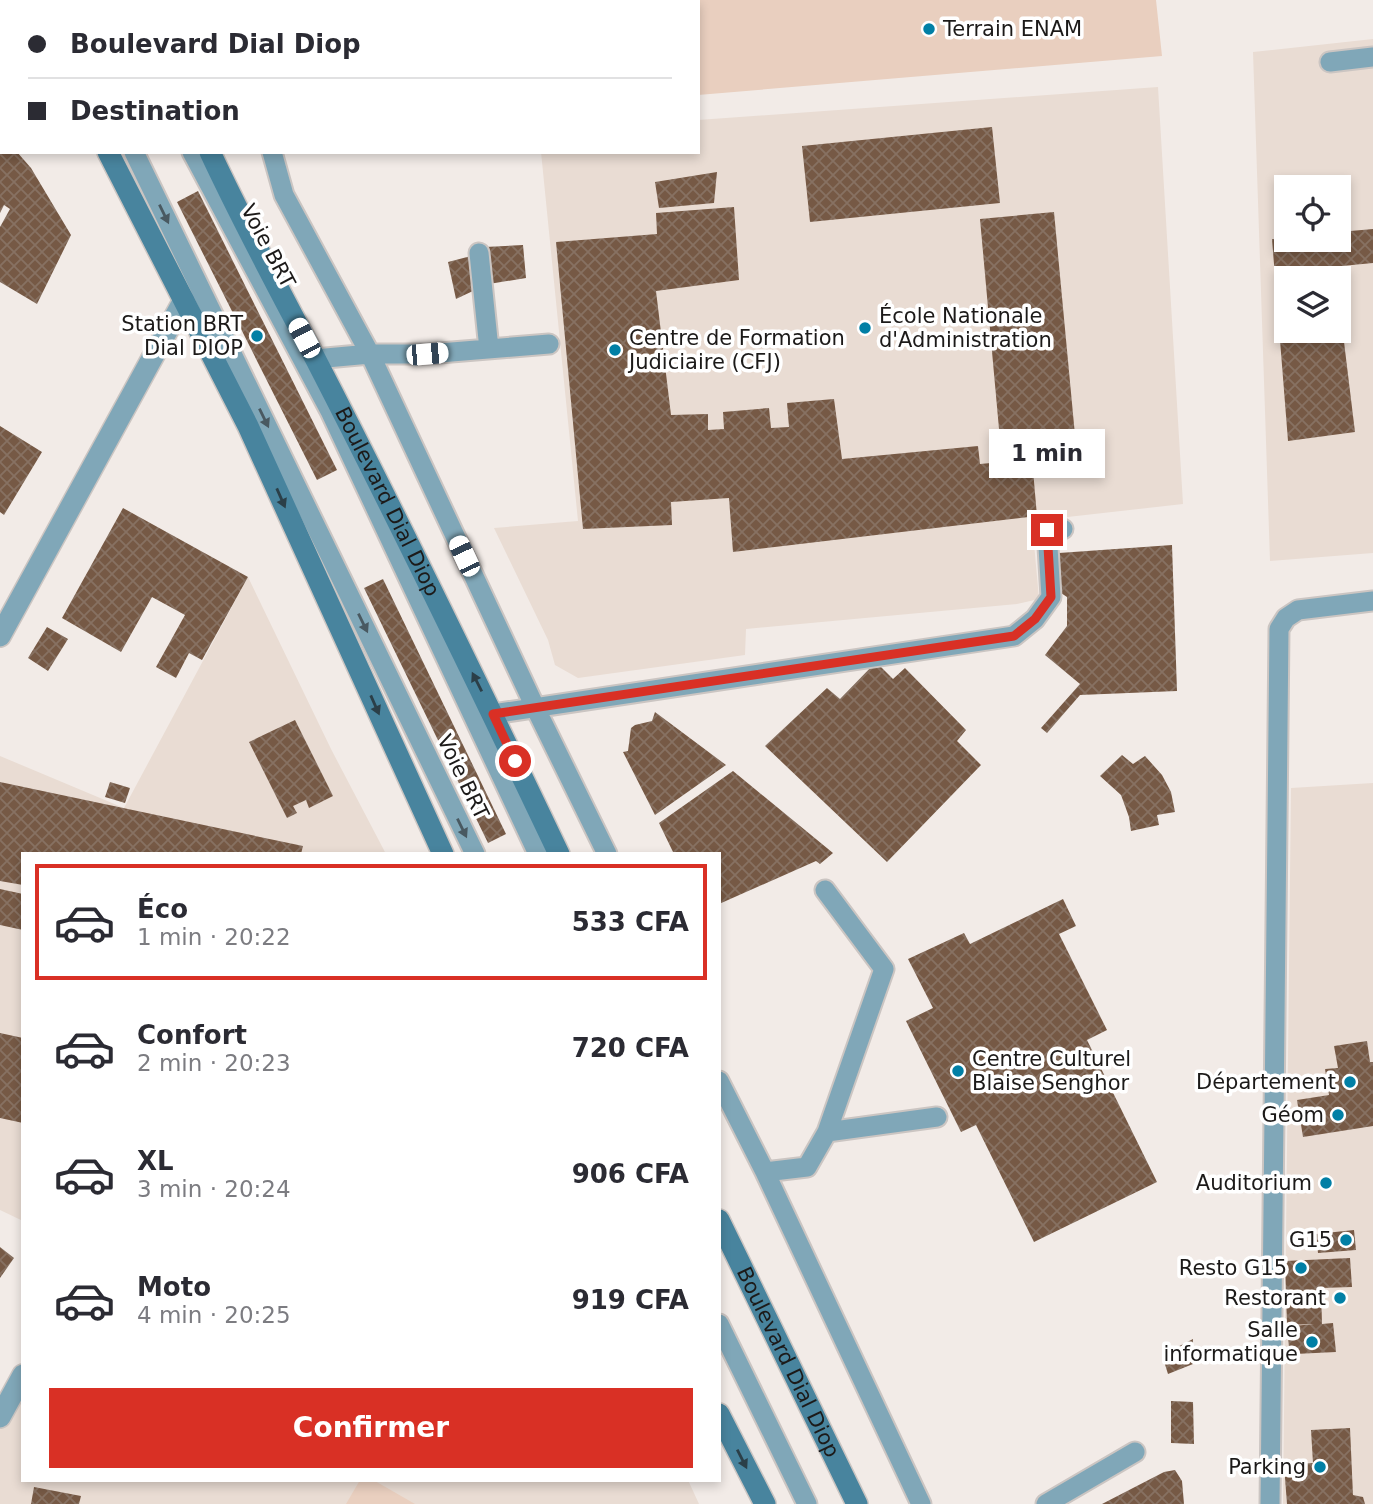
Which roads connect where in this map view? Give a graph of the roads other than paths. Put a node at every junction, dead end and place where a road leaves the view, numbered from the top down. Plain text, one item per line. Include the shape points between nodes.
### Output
1 (1373, 57) edge
2 (1330, 62) dead end
3 (109, 154) edge
4 (135, 154) edge
5 (193, 154) edge
6 (211, 154) edge
7 (273, 154) edge
8 (479, 253) dead end
9 (184, 300) junction
10 (549, 344) dead end
11 (489, 349) junction
12 (370, 355) junction
13 (316, 359) junction
14 (1063, 529) dead end
15 (1373, 601) edge
16 (0, 636) edge
17 (535, 707) junction
18 (493, 714) junction
19 (442, 852) edge
20 (474, 852) edge
21 (537, 852) edge
22 (558, 852) edge
23 (606, 852) edge
24 (825, 890) dead end
25 (721, 1085) edge
26 (937, 1117) dead end
27 (827, 1132) junction
28 (765, 1171) junction
29 (721, 1224) edge
30 (721, 1328) edge
31 (21, 1380) edge
32 (0, 1417) edge
33 (721, 1418) edge
34 (1135, 1452) dead end
35 (765, 1504) edge
36 (807, 1504) edge
37 (857, 1504) edge
38 (920, 1504) edge
39 (1046, 1504) edge
40 (1270, 1504) edge

1 - 2 lane
3 - 9 main road
4 -> 20 lane, Voie BRT
5 - 21 lane, Voie BRT via 330,411
6 - 13 main road, Boulevard Dial Diop
7 - 12 lane via 284,195
8 - 11 lane
9 - 16 street
9 -> 19 main road via 248,426
10 - 11 lane
11 - 12 lane
12 - 13 lane
12 - 17 lane
18 -> 13 main road, Boulevard Dial Diop
14 - 17 lane via 1047,530 1051,597 1035,619 1014,636
15 - 40 lane via 1298,610 1279,629
17 - 18 lane
17 - 23 lane
18 - 22 main road, Boulevard Dial Diop
24 - 27 lane via 884,969
25 - 28 lane
26 - 27 lane
27 - 28 lane via 807,1167
28 - 38 lane
29 - 37 main road, Boulevard Dial Diop
30 - 36 lane
31 - 32 street
33 -> 35 main road
34 - 39 lane

